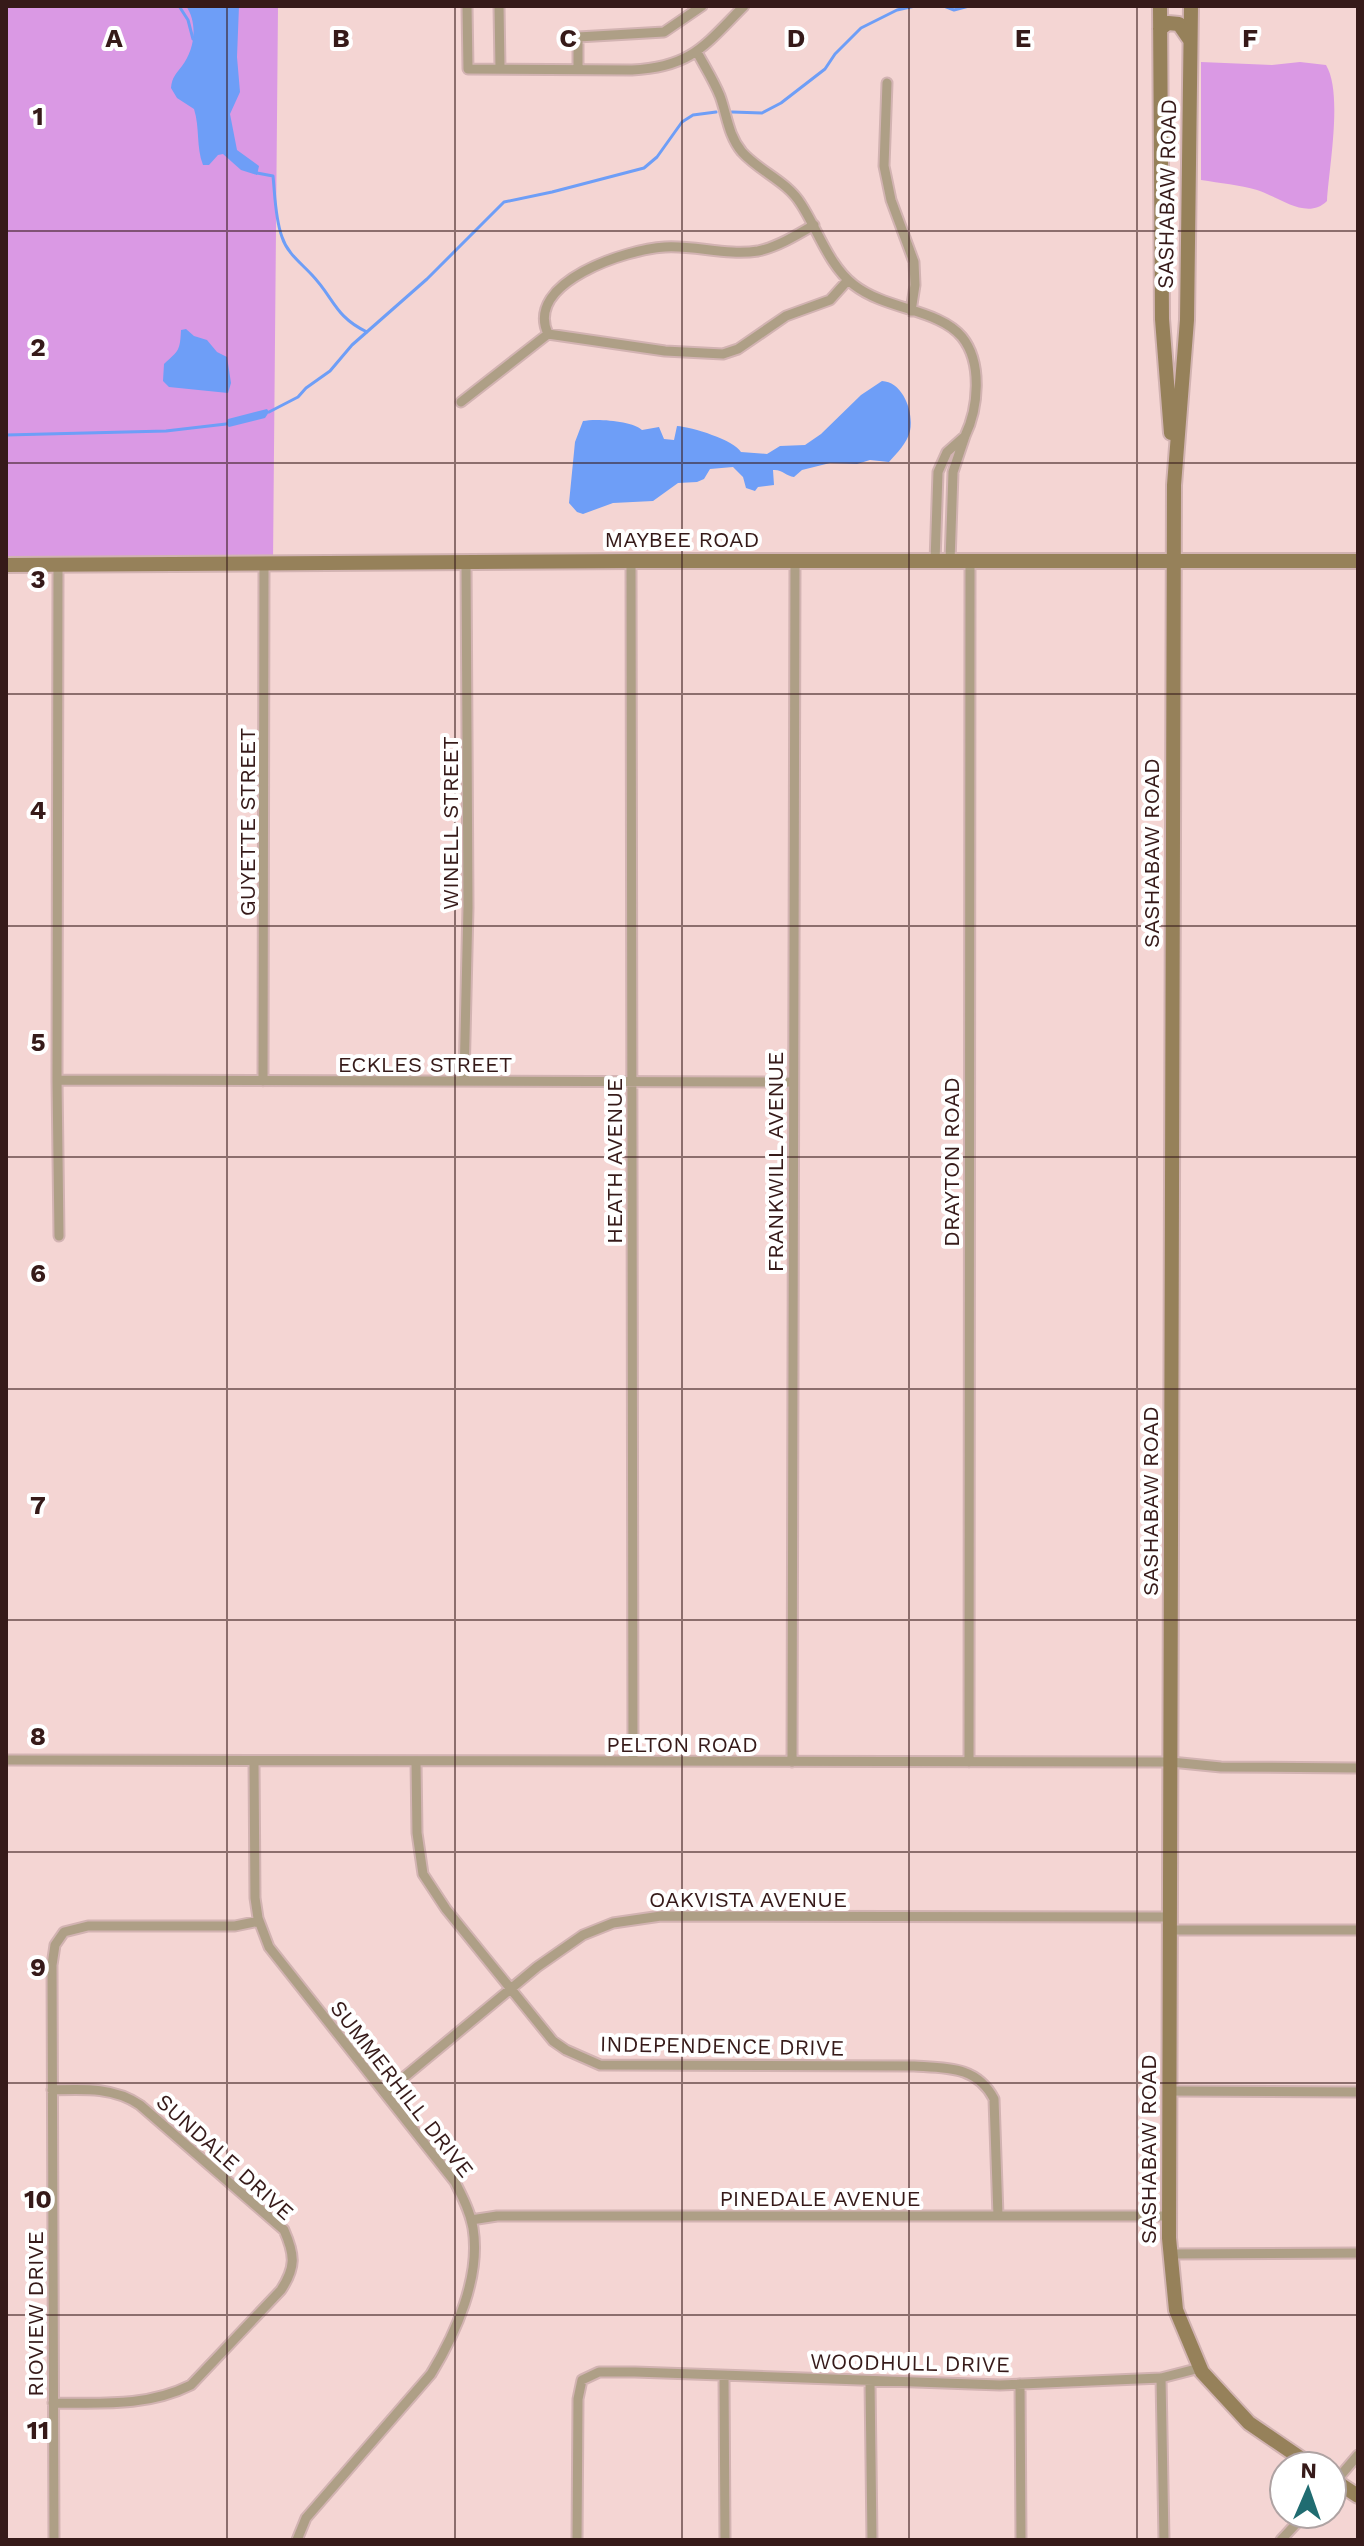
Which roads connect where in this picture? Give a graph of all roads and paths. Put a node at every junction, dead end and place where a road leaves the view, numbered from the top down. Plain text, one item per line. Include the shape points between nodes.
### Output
1 (467, 6) edge
2 (499, 6) edge
3 (702, 6) edge
4 (1160, 6) edge
5 (1191, 6) edge
6 (739, 8) edge
7 (1160, 29) junction
8 (1190, 40) junction
9 (697, 52) junction
10 (500, 68) junction
11 (578, 69) junction
12 (887, 83) dead end
13 (814, 225) junction
14 (1161, 263) junction
15 (1188, 277) junction
16 (848, 280) junction
17 (911, 311) junction
18 (548, 334) junction
19 (461, 402) dead end
20 (965, 436) junction
21 (1174, 479) junction
22 (936, 486) junction
23 (951, 487) junction
24 (631, 561) junction
25 (795, 561) junction
26 (1358, 561) edge
27 (942, 562) junction
28 (970, 562) junction
29 (1174, 562) junction
30 (466, 563) junction
31 (264, 564) junction
32 (6, 565) edge
33 (58, 565) junction
34 (57, 1080) junction
35 (263, 1081) junction
36 (464, 1081) junction
37 (793, 1082) junction
38 (631, 1084) junction
39 (59, 1236) dead end
40 (6, 1760) edge
41 (633, 1761) junction
42 (254, 1762) junction
43 (416, 1762) junction
44 (792, 1762) junction
45 (969, 1762) junction
46 (1171, 1762) junction
47 (1358, 1768) edge
48 (259, 1921) junction
49 (1170, 1924) junction
50 (1358, 1930) edge
51 (511, 1990) junction
52 (52, 2090) junction
53 (1170, 2091) junction
54 (1358, 2092) edge
55 (385, 2093) junction
56 (998, 2216) junction
57 (1169, 2216) junction
58 (471, 2220) junction
59 (1358, 2253) edge
60 (1171, 2254) junction
61 (1200, 2368) junction
62 (724, 2376) junction
63 (1161, 2378) junction
64 (870, 2382) junction
65 (1020, 2384) junction
66 (53, 2403) junction
67 (1289, 2450) edge
68 (54, 2540) edge
69 (297, 2540) edge
70 (577, 2540) edge
71 (725, 2540) edge
72 (872, 2540) edge
73 (1021, 2540) edge
74 (1164, 2540) edge

1 - 10 street via 468,69
2 - 10 street
3 - 11 street via 664,32 578,37
4 - 7 main road, SASHABAW ROAD
5 - 8 main road, SASHABAW ROAD
6 - 9 street
7 - 8 main road via 1179,24
7 - 14 main road, SASHABAW ROAD
8 - 15 main road, SASHABAW ROAD
9 - 11 street via 653,69
9 - 13 street via 742,151 783,183
10 - 11 street
12 - 17 street via 884,166 914,262
13 - 16 street
13 - 18 street via 755,251 664,247 610,261 550,297 543,314
14 - 15 main road via 1172,283
14 - 21 main road, SASHABAW ROAD
15 - 21 main road, SASHABAW ROAD
16 - 17 street
16 - 18 street via 830,300 786,316 723,354
17 - 20 street via 949,326 971,355 974,403
18 - 19 street
20 - 22 street via 947,452
20 - 23 street
21 - 29 main road, SASHABAW ROAD
22 - 23 street
22 - 27 street
23 - 27 street
24 - 25 main road, MAYBEE ROAD
24 - 30 main road, MAYBEE ROAD
24 - 38 street, HEATH AVENUE
25 - 27 main road, MAYBEE ROAD
25 - 37 street, FRANKWILL AVENUE
26 - 29 main road, MAYBEE ROAD
27 - 28 main road, MAYBEE ROAD
28 - 29 main road, MAYBEE ROAD
28 - 45 street, DRAYTON ROAD
29 - 46 main road, SASHABAW ROAD
30 - 31 main road, MAYBEE ROAD
30 - 36 street, WINELL STREET
31 - 33 main road, MAYBEE ROAD
31 - 35 street, GUYETTE STREET
32 - 33 main road, MAYBEE ROAD
33 - 34 street
34 - 35 street, ECKLES STREET
34 - 39 street
35 - 36 street, ECKLES STREET
36 - 38 street, ECKLES STREET
37 - 38 street, ECKLES STREET
37 - 44 street, FRANKWILL AVENUE
38 - 41 street, HEATH AVENUE
40 - 42 street, PELTON ROAD
41 - 43 street, PELTON ROAD
41 - 44 street, PELTON ROAD
42 - 43 street, PELTON ROAD
42 - 48 street, SUMMERHILL DRIVE
43 - 51 street, INDEPENDENCE DRIVE via 423,1874
44 - 45 street, PELTON ROAD
45 - 46 street, PELTON ROAD
46 - 47 street, PELTON ROAD
46 - 49 main road, SASHABAW ROAD
48 - 52 street, RIOVIEW DRIVE via 235,1926 88,1926 64,1932 55,1945 52,1965
48 - 55 street, SUMMERHILL DRIVE via 269,1947
49 - 50 street, OAKVISTA AVENUE
49 - 51 street, OAKVISTA AVENUE via 638,1918 583,1935
49 - 53 main road, SASHABAW ROAD
51 - 55 street, OAKVISTA AVENUE
51 - 56 street, INDEPENDENCE DRIVE via 553,2041 600,2065 914,2066 966,2071 994,2099
52 - 66 street, RIOVIEW DRIVE
52 - 66 street, SUNDALE DRIVE via 118,2093 140,2105 284,2230 292,2256 292,2272 281,2290 191,2385 132,2403
53 - 54 street
53 - 57 main road, SASHABAW ROAD
55 - 58 street, SUMMERHILL DRIVE via 455,2182
56 - 57 street, PINEDALE AVENUE
56 - 58 street, PINEDALE AVENUE
57 - 60 main road, SASHABAW ROAD
58 - 69 street, SUMMERHILL DRIVE via 473,2263 447,2347 431,2374 306,2518
59 - 60 street
60 - 61 main road, SASHABAW ROAD via 1176,2310
61 - 63 street, WOODHULL DRIVE
61 - 67 main road, SASHABAW ROAD via 1249,2423
62 - 64 street, WOODHULL DRIVE
62 - 70 street, WOODHULL DRIVE via 617,2371 592,2373 582,2380
62 - 71 street
63 - 65 street, WOODHULL DRIVE
63 - 74 street
64 - 65 street, WOODHULL DRIVE
64 - 72 street
65 - 73 street
66 - 68 street, RIOVIEW DRIVE

